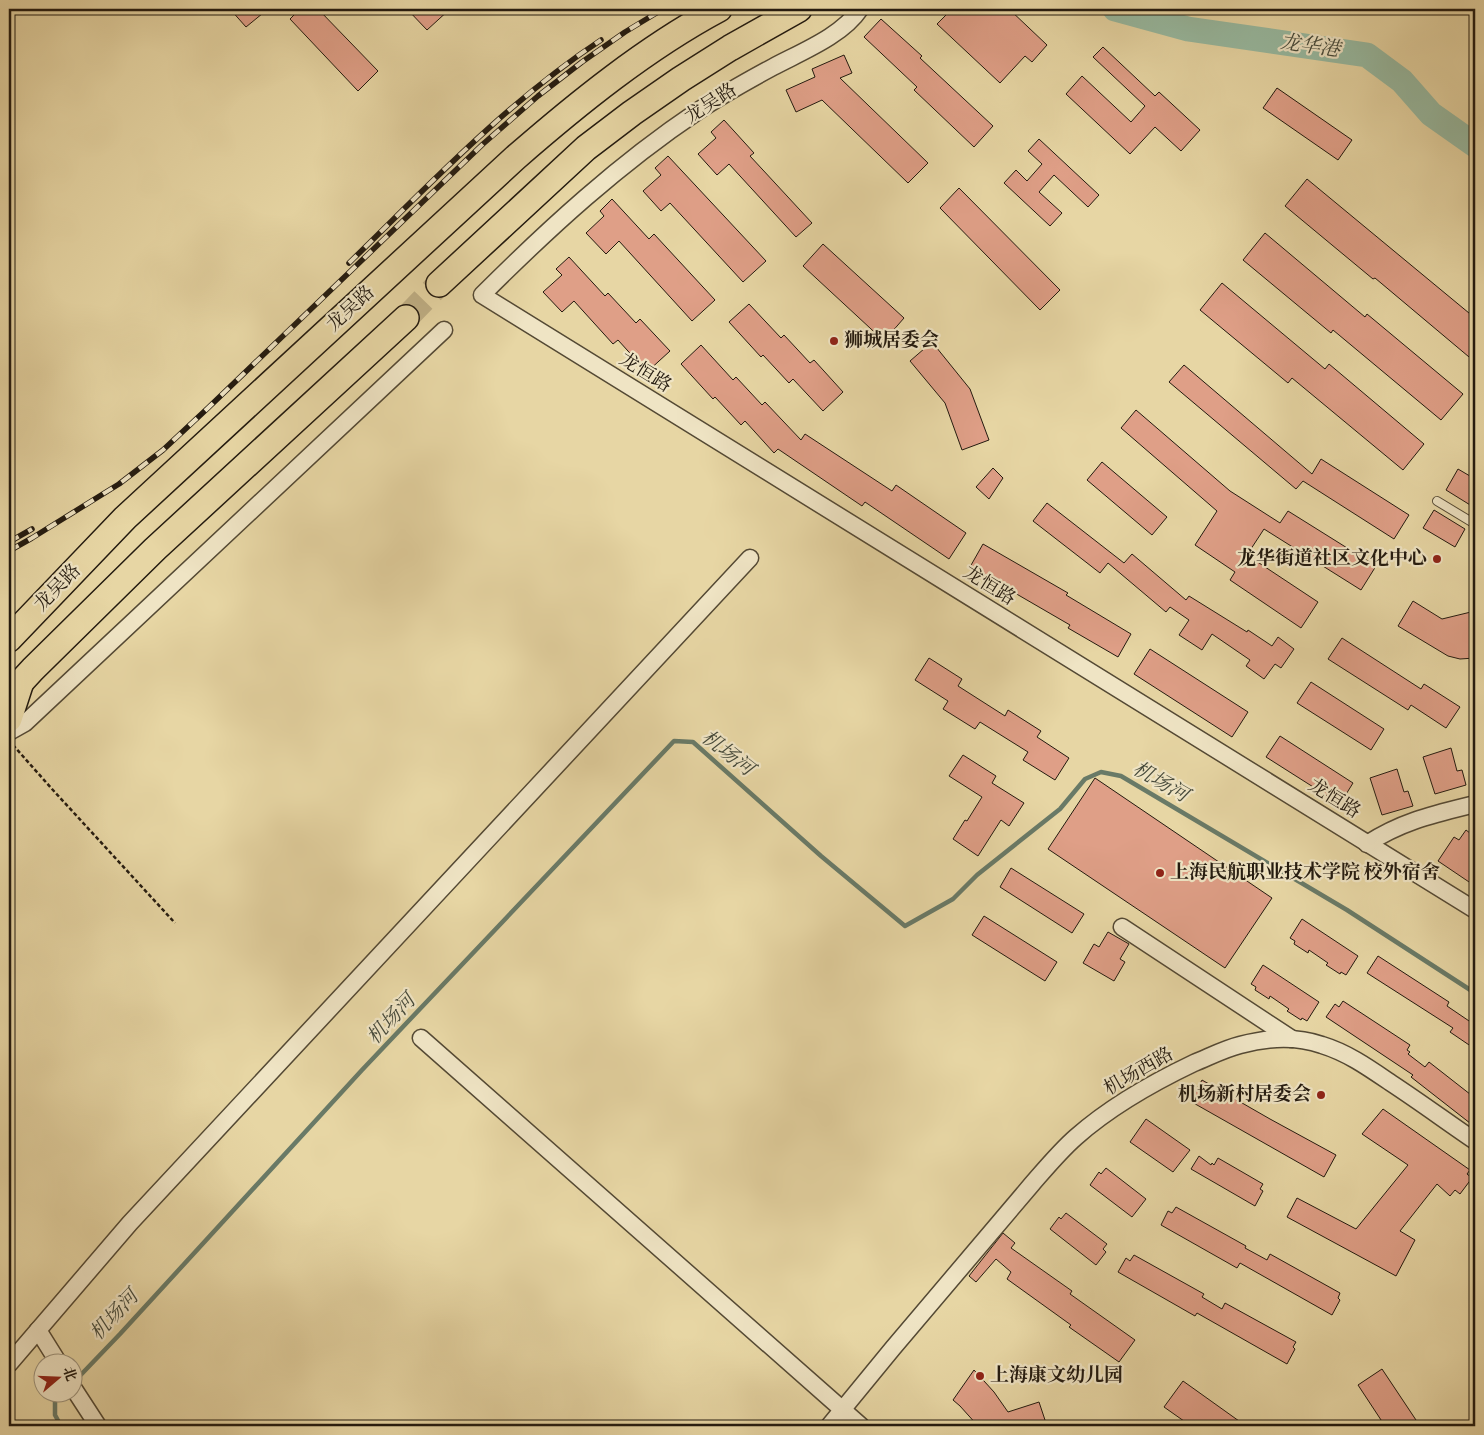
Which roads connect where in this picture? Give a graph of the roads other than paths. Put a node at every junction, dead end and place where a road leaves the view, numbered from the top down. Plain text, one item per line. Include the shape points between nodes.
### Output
1 (719, 9) edge
2 (799, 9) edge
3 (860, 9) edge
4 (439, 284) tunnel mouth
5 (482, 295) joint
6 (406, 318) tunnel mouth
7 (444, 330) dead end
8 (1437, 501) dead end
9 (1475, 524) edge
10 (750, 558) dead end
11 (9, 640) edge
12 (15, 688) edge
13 (9, 719) edge
14 (9, 732) edge
15 (1475, 804) edge
16 (1367, 844) junction
17 (1475, 910) edge
18 (1122, 927) dead end
19 (421, 1038) dead end
20 (1292, 1039) junction
21 (1475, 1141) edge
22 (38, 1330) junction
23 (52, 1352) edge
24 (9, 1364) edge
25 (82, 1402) edge
26 (843, 1411) junction
27 (98, 1426) edge
28 (829, 1426) edge
29 (861, 1426) edge

1 - 11 main road, 龙吴路 via 609,81 514,158 125,518
2 - 4 main road, 龙吴路 via 680,78 632,112 586,148
3 - 5 street, 龙吴路 via 834,34 747,81 651,144 576,206
5 - 16 street, 龙恒路
6 - 12 main road, 龙吴路 via 156,549
7 - 14 street via 25,723
8 - 9 lane
10 - 22 street via 130,1223
12 - 13 main road
15 - 16 street via 1417,819
16 - 17 street, 龙恒路
18 - 20 street
19 - 26 street
20 - 21 street, 机场西路 via 1320,1044 1346,1054
20 - 26 street, 机场西路 via 1240,1045 1213,1054 1141,1091 1076,1137 1051,1162
22 - 23 street
22 - 24 street
25 - 27 street
26 - 28 street, 机场西路
26 - 29 street

